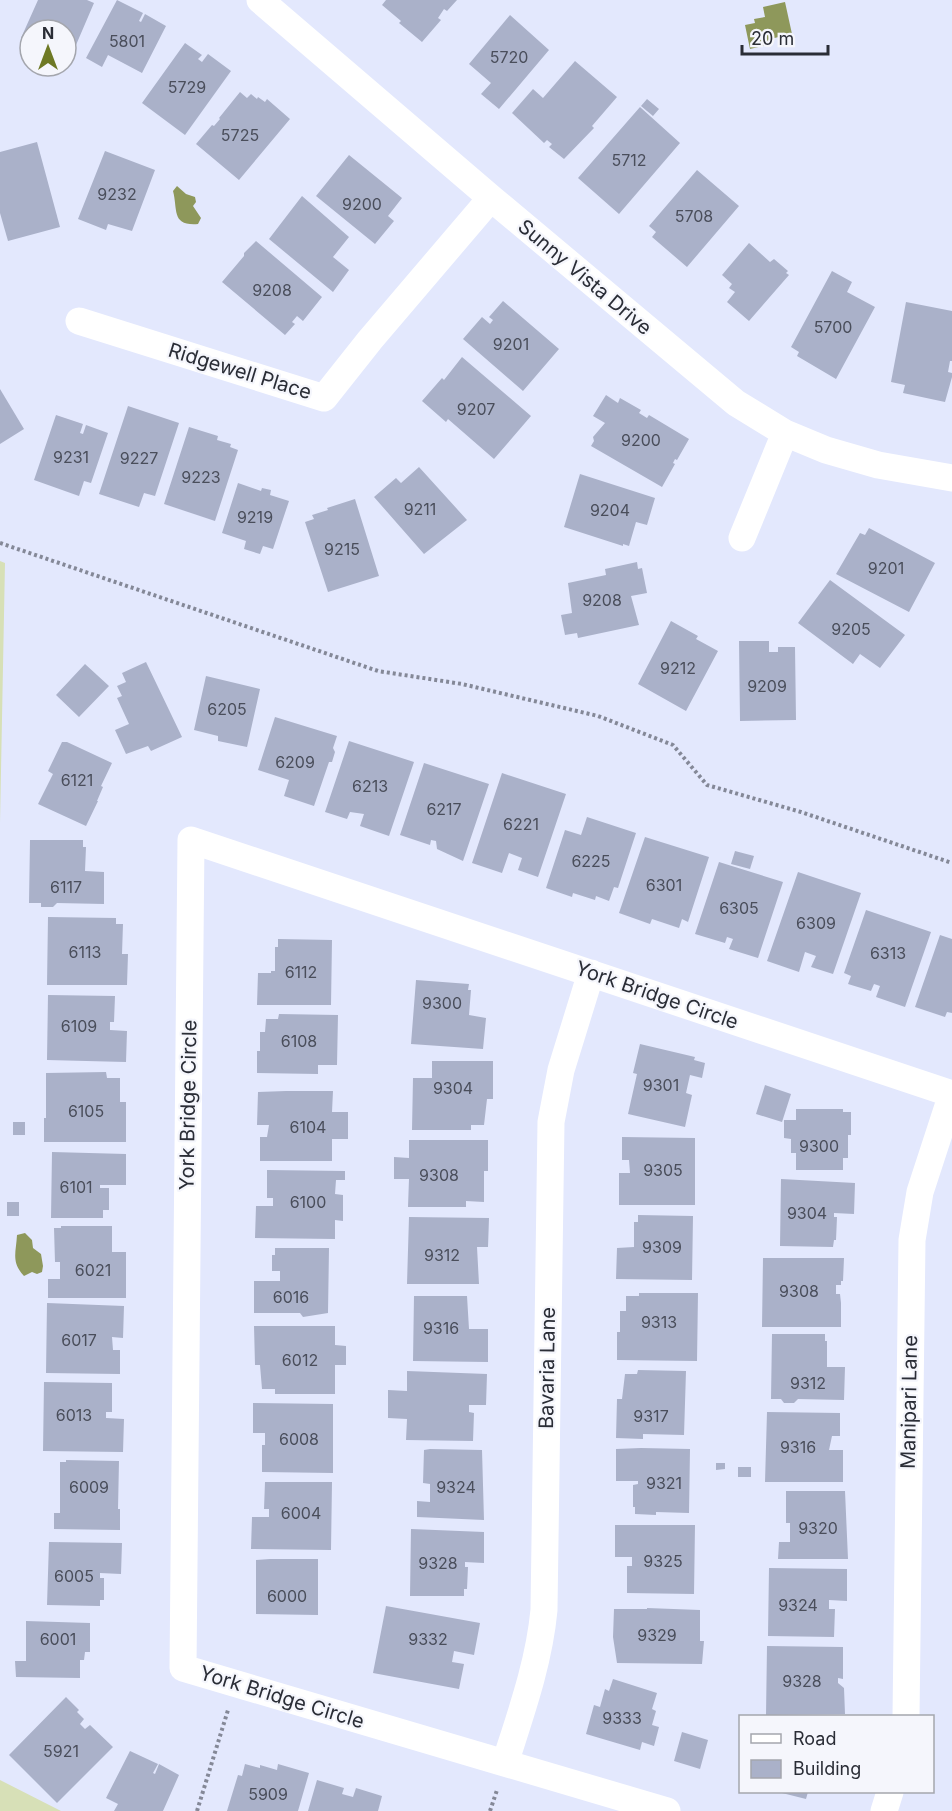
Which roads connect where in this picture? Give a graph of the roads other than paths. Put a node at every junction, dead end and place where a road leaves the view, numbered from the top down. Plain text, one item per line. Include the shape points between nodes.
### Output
1 (260, 0) edge
2 (491, 198) junction
3 (79, 321) dead end
4 (785, 434) junction
5 (952, 477) edge
6 (742, 538) dead end
7 (591, 973) junction
8 (952, 1094) edge
9 (906, 1715) edge
10 (505, 1763) junction
11 (889, 1793) edge
12 (667, 1811) edge
13 (884, 1811) edge

1 - 2 street, Sunny Vista Drive
2 - 3 street, Ridgewell Place via 324,398
2 - 4 street, Sunny Vista Drive via 736,403
4 - 5 street, Sunny Vista Drive via 858,461
4 - 6 street
7 - 8 street, York Bridge Circle
7 - 10 street, Bavaria Lane via 561,1070 551,1122 544,1610 536,1662
7 - 10 street, York Bridge Circle via 191,840 183,1668
8 - 9 street, Manipari Lane via 920,1192 912,1239
10 - 12 street, York Bridge Circle
11 - 13 street

